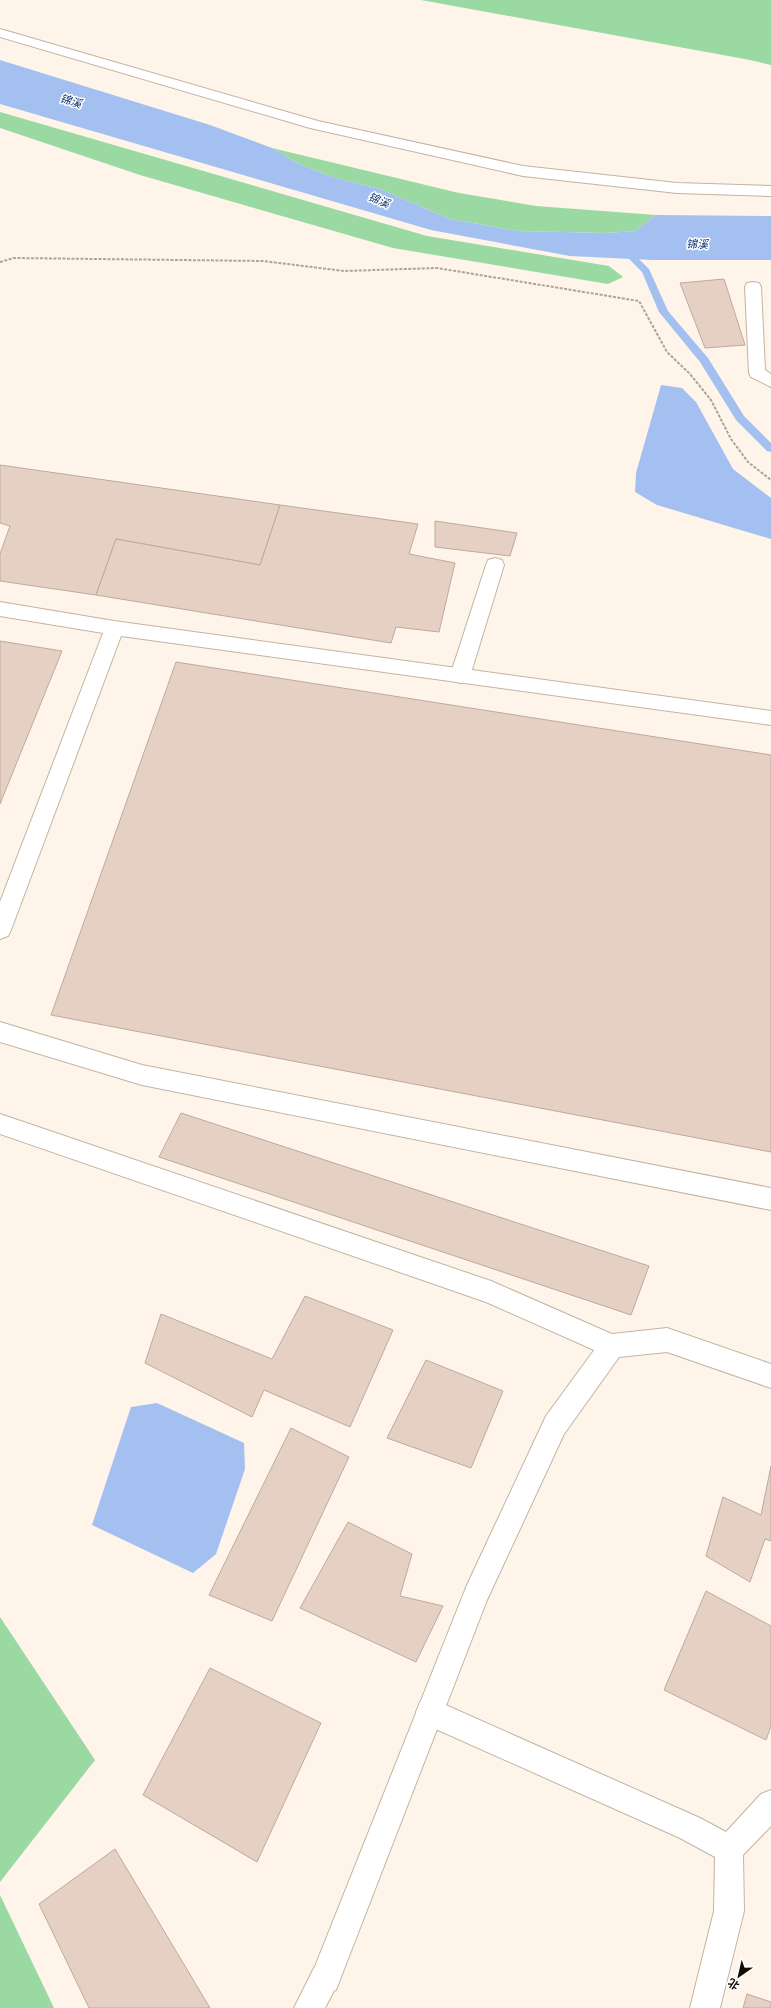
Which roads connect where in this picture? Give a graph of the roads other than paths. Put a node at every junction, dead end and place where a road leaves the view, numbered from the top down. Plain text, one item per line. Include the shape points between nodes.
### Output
1 (0, 33) edge
2 (771, 191) edge
3 (753, 287) dead end
4 (771, 381) edge
5 (495, 565) dead end
6 (0, 609) edge
7 (114, 628) junction
8 (460, 676) junction
9 (771, 718) edge
10 (0, 930) edge
11 (0, 1032) edge
12 (0, 1124) edge
13 (771, 1199) edge
14 (612, 1346) junction
15 (771, 1376) edge
16 (430, 1712) junction
17 (771, 1804) edge
18 (729, 1849) junction
19 (309, 2008) edge
20 (705, 2008) edge

1 - 2 street via 315,125 522,171 676,188
3 - 4 street via 756,373
5 - 8 street
6 - 7 street
7 - 8 street
7 - 10 street
8 - 9 street
11 - 13 street via 142,1075
12 - 14 street via 491,1292
14 - 15 street via 667,1340
14 - 16 street via 556,1425 476,1594
16 - 18 street via 690,1828
16 - 19 street via 325,1979
17 - 18 street
18 - 20 street via 729,1911

